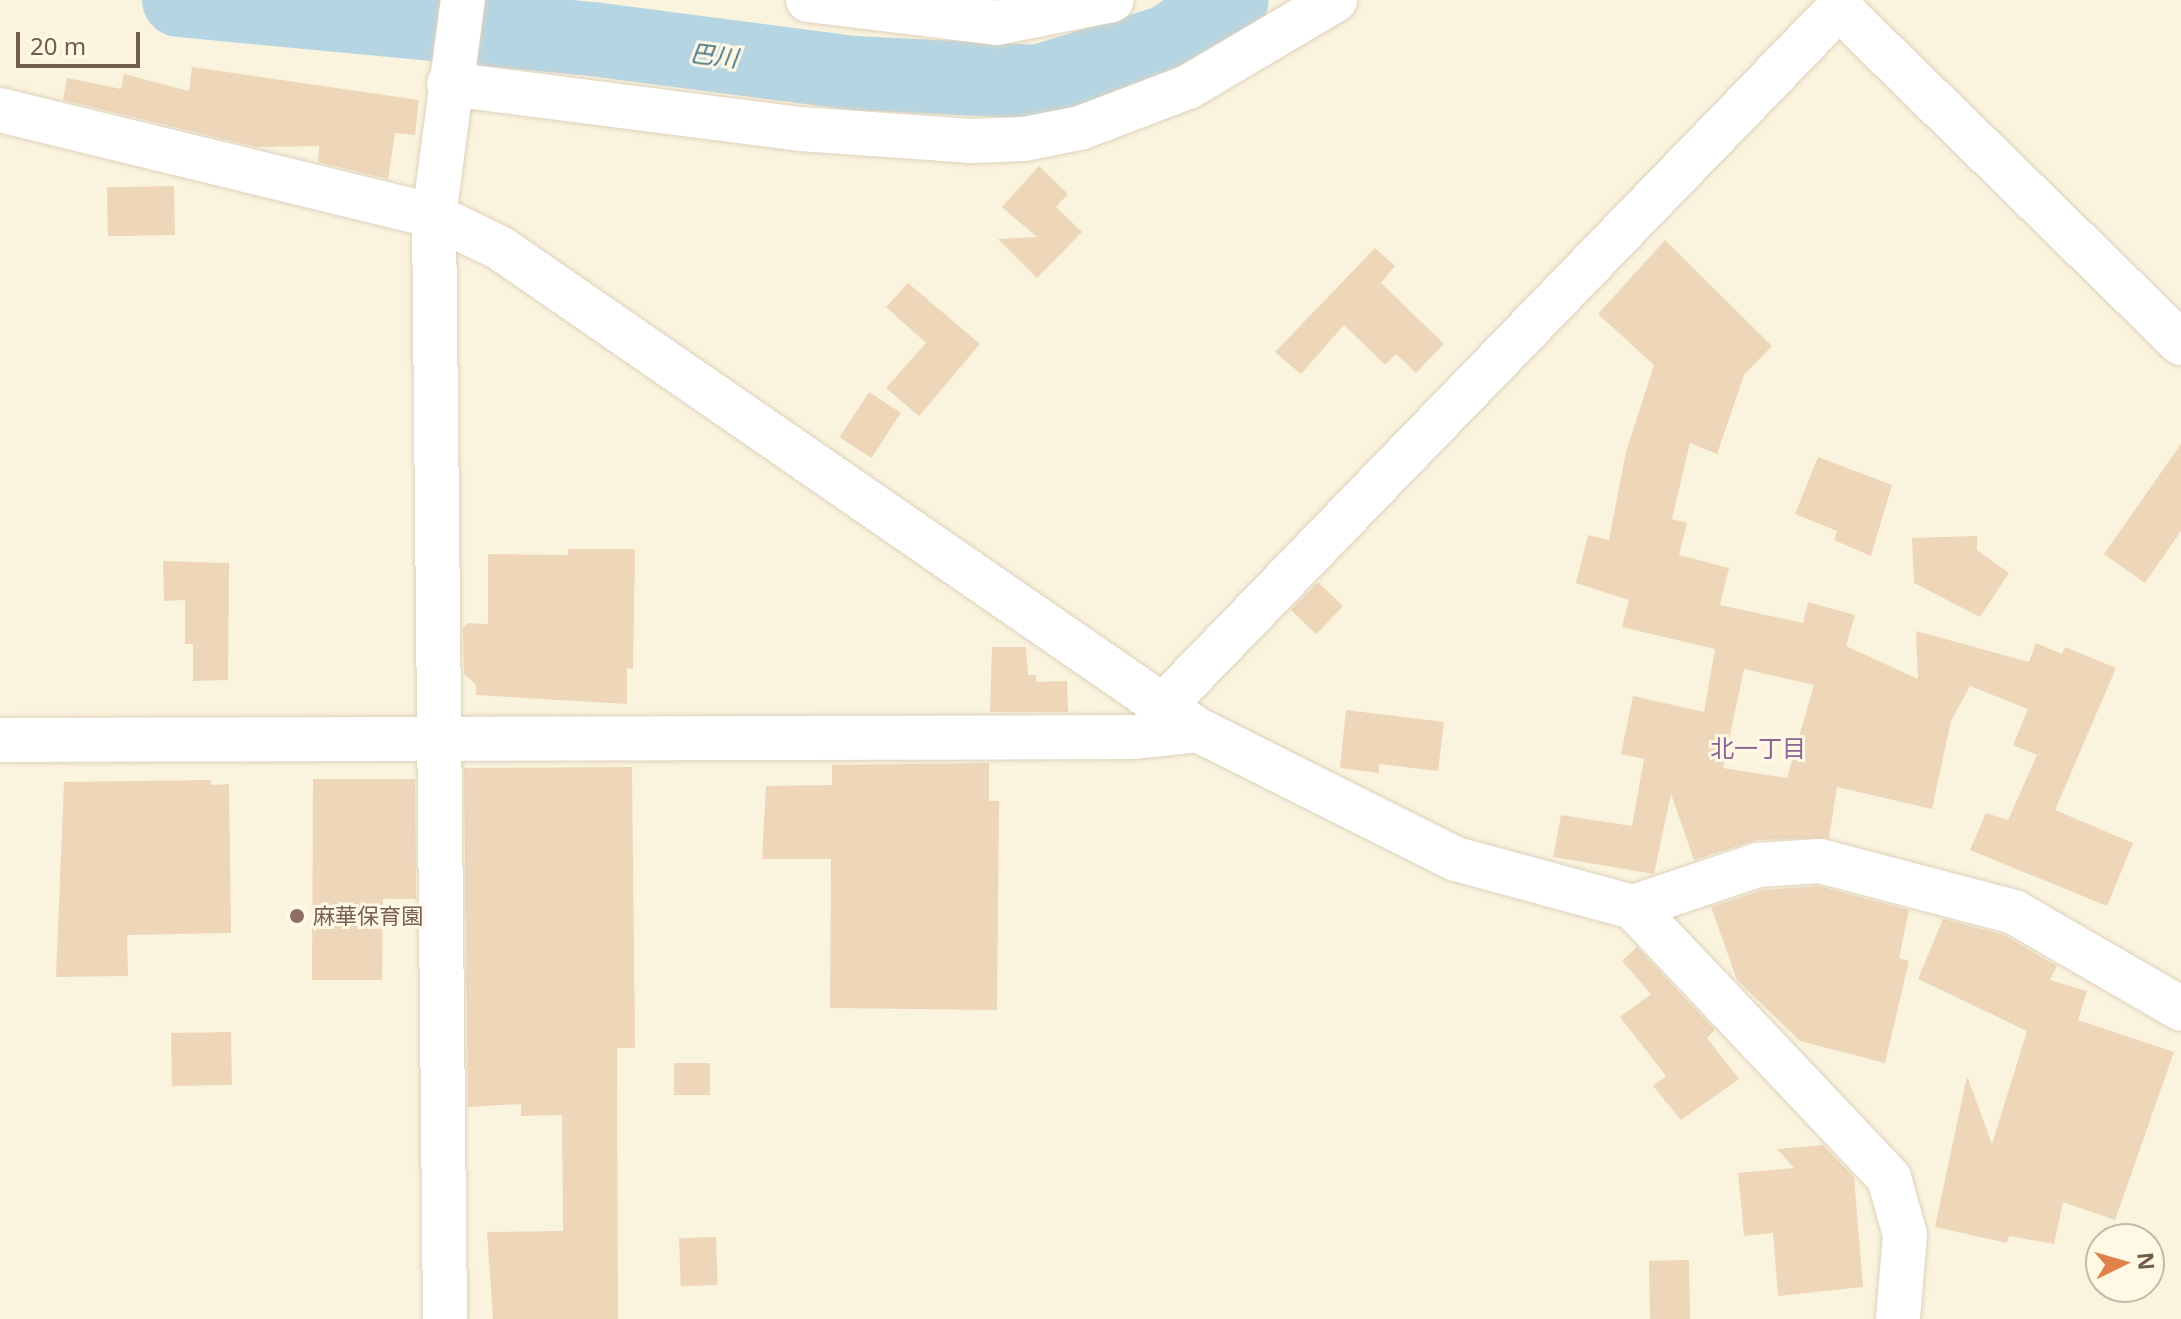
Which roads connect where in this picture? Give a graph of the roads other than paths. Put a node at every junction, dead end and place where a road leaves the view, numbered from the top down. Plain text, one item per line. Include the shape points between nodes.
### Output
1 (463, 0) edge
2 (808, 0) edge
3 (1112, 0) edge
4 (1335, 0) edge
5 (449, 84) junction
6 (0, 110) edge
7 (434, 216) junction
8 (2181, 343) edge
9 (1181, 717) junction
10 (0, 740) edge
11 (438, 740) junction
12 (1633, 907) junction
13 (2181, 1009) edge
14 (445, 1319) edge
15 (1898, 1319) edge

1 - 5 street
2 - 3 street via 997,23
4 - 5 street via 1188,87 1080,128 1024,139 972,141 800,129
5 - 7 street
6 - 7 street
7 - 9 street via 500,248
7 - 11 street
8 - 9 street via 1839,8
9 - 11 street via 1134,737
9 - 12 street via 1456,859
10 - 11 street
11 - 14 street
12 - 13 street via 1758,865 1820,861 2014,912
12 - 15 street via 1889,1178 1905,1235

